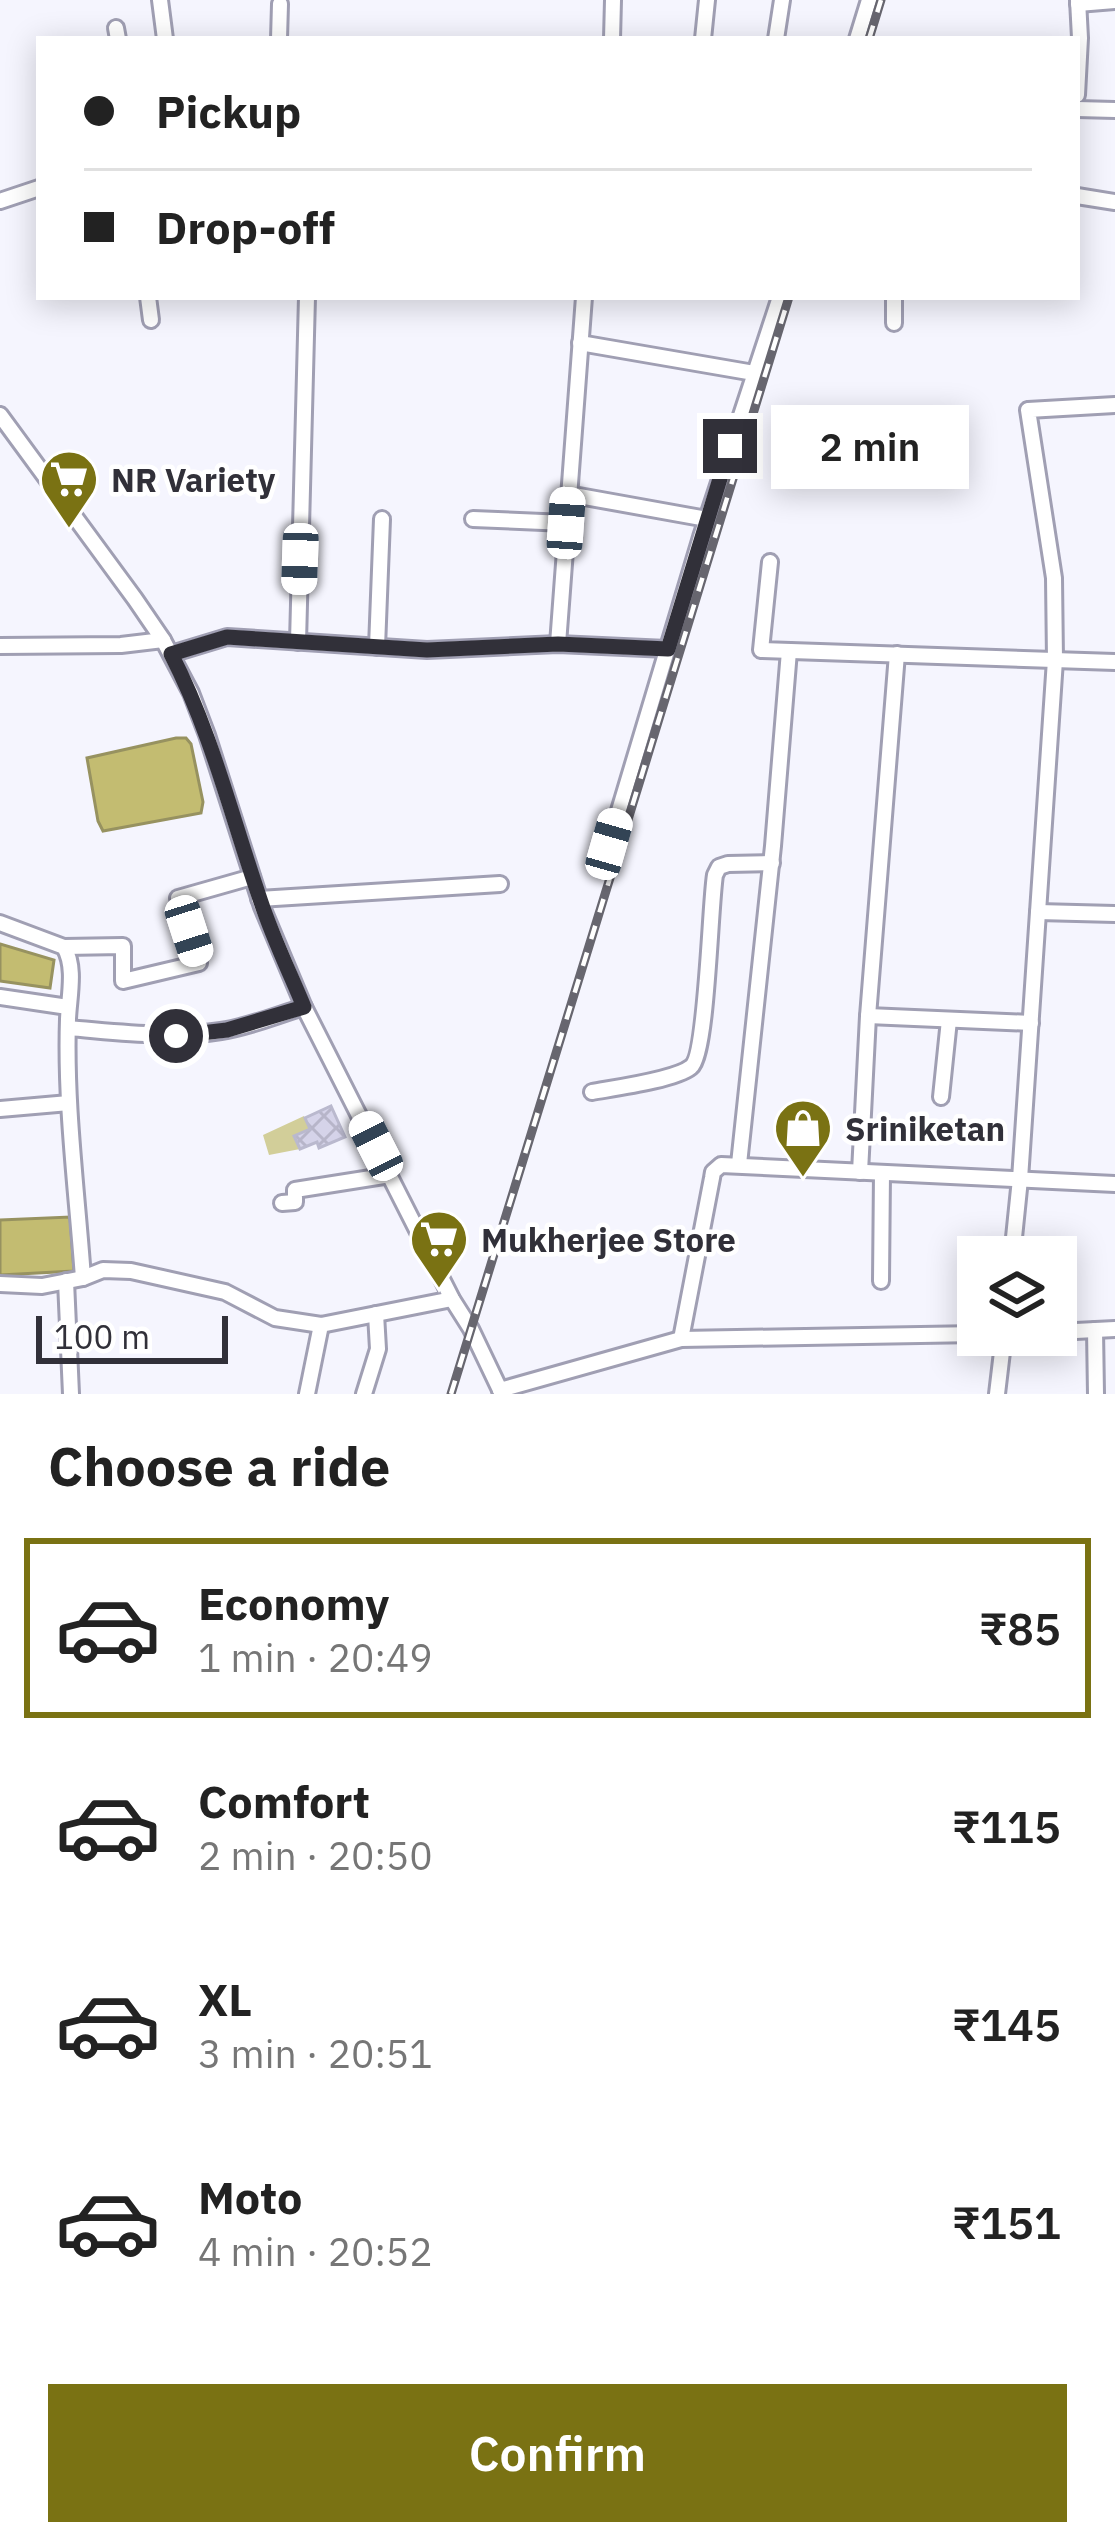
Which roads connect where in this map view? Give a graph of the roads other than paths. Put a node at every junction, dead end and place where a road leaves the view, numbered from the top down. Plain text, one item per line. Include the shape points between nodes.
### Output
1 (160, 0) edge
2 (613, 0) edge
3 (707, 0) edge
4 (782, 0) edge
5 (869, 0) edge
6 (1115, 1) edge
7 (1078, 2) edge
8 (280, 4) dead end
9 (165, 36) edge
10 (279, 36) edge
11 (612, 36) edge
12 (703, 36) edge
13 (776, 36) edge
14 (858, 36) edge
15 (1078, 36) edge
16 (1080, 109) edge
17 (1115, 110) edge
18 (36, 189) edge
19 (1080, 196) edge
20 (0, 201) edge
21 (1115, 202) edge
22 (148, 300) edge
23 (307, 300) edge
24 (584, 300) edge
25 (779, 300) edge
26 (894, 300) edge
27 (151, 320) dead end
28 (894, 323) dead end
29 (580, 344) junction
30 (754, 374) junction
31 (1115, 405) edge
32 (0, 415) edge
33 (568, 494) junction
34 (382, 519) dead end
35 (473, 519) dead end
36 (706, 519) junction
37 (566, 523) junction
38 (770, 562) dead end
39 (298, 642) junction
40 (558, 644) junction
41 (0, 646) edge
42 (167, 647) junction
43 (376, 647) junction
44 (668, 649) junction
45 (789, 651) junction
46 (897, 654) junction
47 (1055, 660) junction
48 (1115, 662) edge
49 (609, 844) dead end
50 (772, 863) junction
51 (252, 877) junction
52 (500, 884) dead end
53 (260, 899) junction
54 (1038, 912) junction
55 (1115, 914) edge
56 (0, 923) edge
57 (64, 947) junction
58 (0, 997) edge
59 (68, 1006) junction
60 (304, 1007) junction
61 (868, 1016) junction
62 (949, 1019) junction
63 (1031, 1023) junction
64 (68, 1028) junction
65 (592, 1092) dead end
66 (941, 1096) dead end
67 (69, 1103) junction
68 (0, 1108) edge
69 (739, 1164) junction
70 (860, 1172) junction
71 (390, 1174) junction
72 (882, 1174) junction
73 (1020, 1179) junction
74 (1115, 1184) edge
75 (282, 1203) dead end
76 (1014, 1236) edge
77 (83, 1278) junction
78 (66, 1281) junction
79 (881, 1281) dead end
80 (0, 1284) edge
81 (452, 1298) junction
82 (376, 1314) junction
83 (321, 1325) junction
84 (1115, 1329) edge
85 (1095, 1330) junction
86 (1077, 1331) edge
87 (957, 1334) edge
88 (681, 1339) junction
89 (1002, 1356) edge
90 (501, 1392) edge
91 (71, 1394) edge
92 (307, 1394) edge
93 (364, 1394) edge
94 (998, 1394) edge
95 (1096, 1394) edge

1 - 9 street
2 - 11 street
3 - 12 street
4 - 13 street
5 - 14 street
6 - 7 street
7 - 15 street
8 - 10 street
16 - 17 street
18 - 20 street
19 - 21 street
22 - 27 street
23 - 39 street
24 - 29 street
25 - 30 street
26 - 28 street
29 - 30 street
29 - 33 street
30 - 36 street
31 - 47 street via 1028,410 1054,578
32 - 42 street
33 - 36 street
33 - 37 street
34 - 43 street
35 - 37 street
36 - 44 street
37 - 40 street
38 - 45 street via 761,650
39 - 42 street via 227,637
39 - 43 street
40 - 43 street
40 - 44 street
41 - 42 street
42 - 51 street via 207,734
44 - 49 street
45 - 46 street
45 - 50 street
46 - 47 street
46 - 61 street
47 - 48 street
47 - 54 street
50 - 65 street via 728,865 715,875 691,1068
50 - 69 street
51 - 53 street
51 - 57 street via 178,898 199,963 123,980 123,946
52 - 53 street
53 - 60 street
54 - 55 street
54 - 63 street
56 - 57 street
57 - 59 street
58 - 59 street
59 - 64 street
60 - 64 street via 201,1034
60 - 71 street
61 - 62 street
61 - 70 street
62 - 63 street
62 - 66 street
63 - 73 street
64 - 67 street
67 - 68 street
67 - 77 street
69 - 70 street
69 - 88 street via 713,1172
70 - 72 street
71 - 75 street via 295,1190 296,1202
71 - 81 street
72 - 73 street
72 - 79 street
73 - 74 street
73 - 76 street
77 - 78 street
77 - 83 street via 113,1269 168,1277 233,1294 275,1318
78 - 80 street
78 - 91 street
81 - 82 street
81 - 90 street
82 - 83 street
82 - 93 street via 378,1349
83 - 92 street
84 - 85 street
85 - 86 street
85 - 95 street
87 - 88 street
88 - 90 street
89 - 94 street

